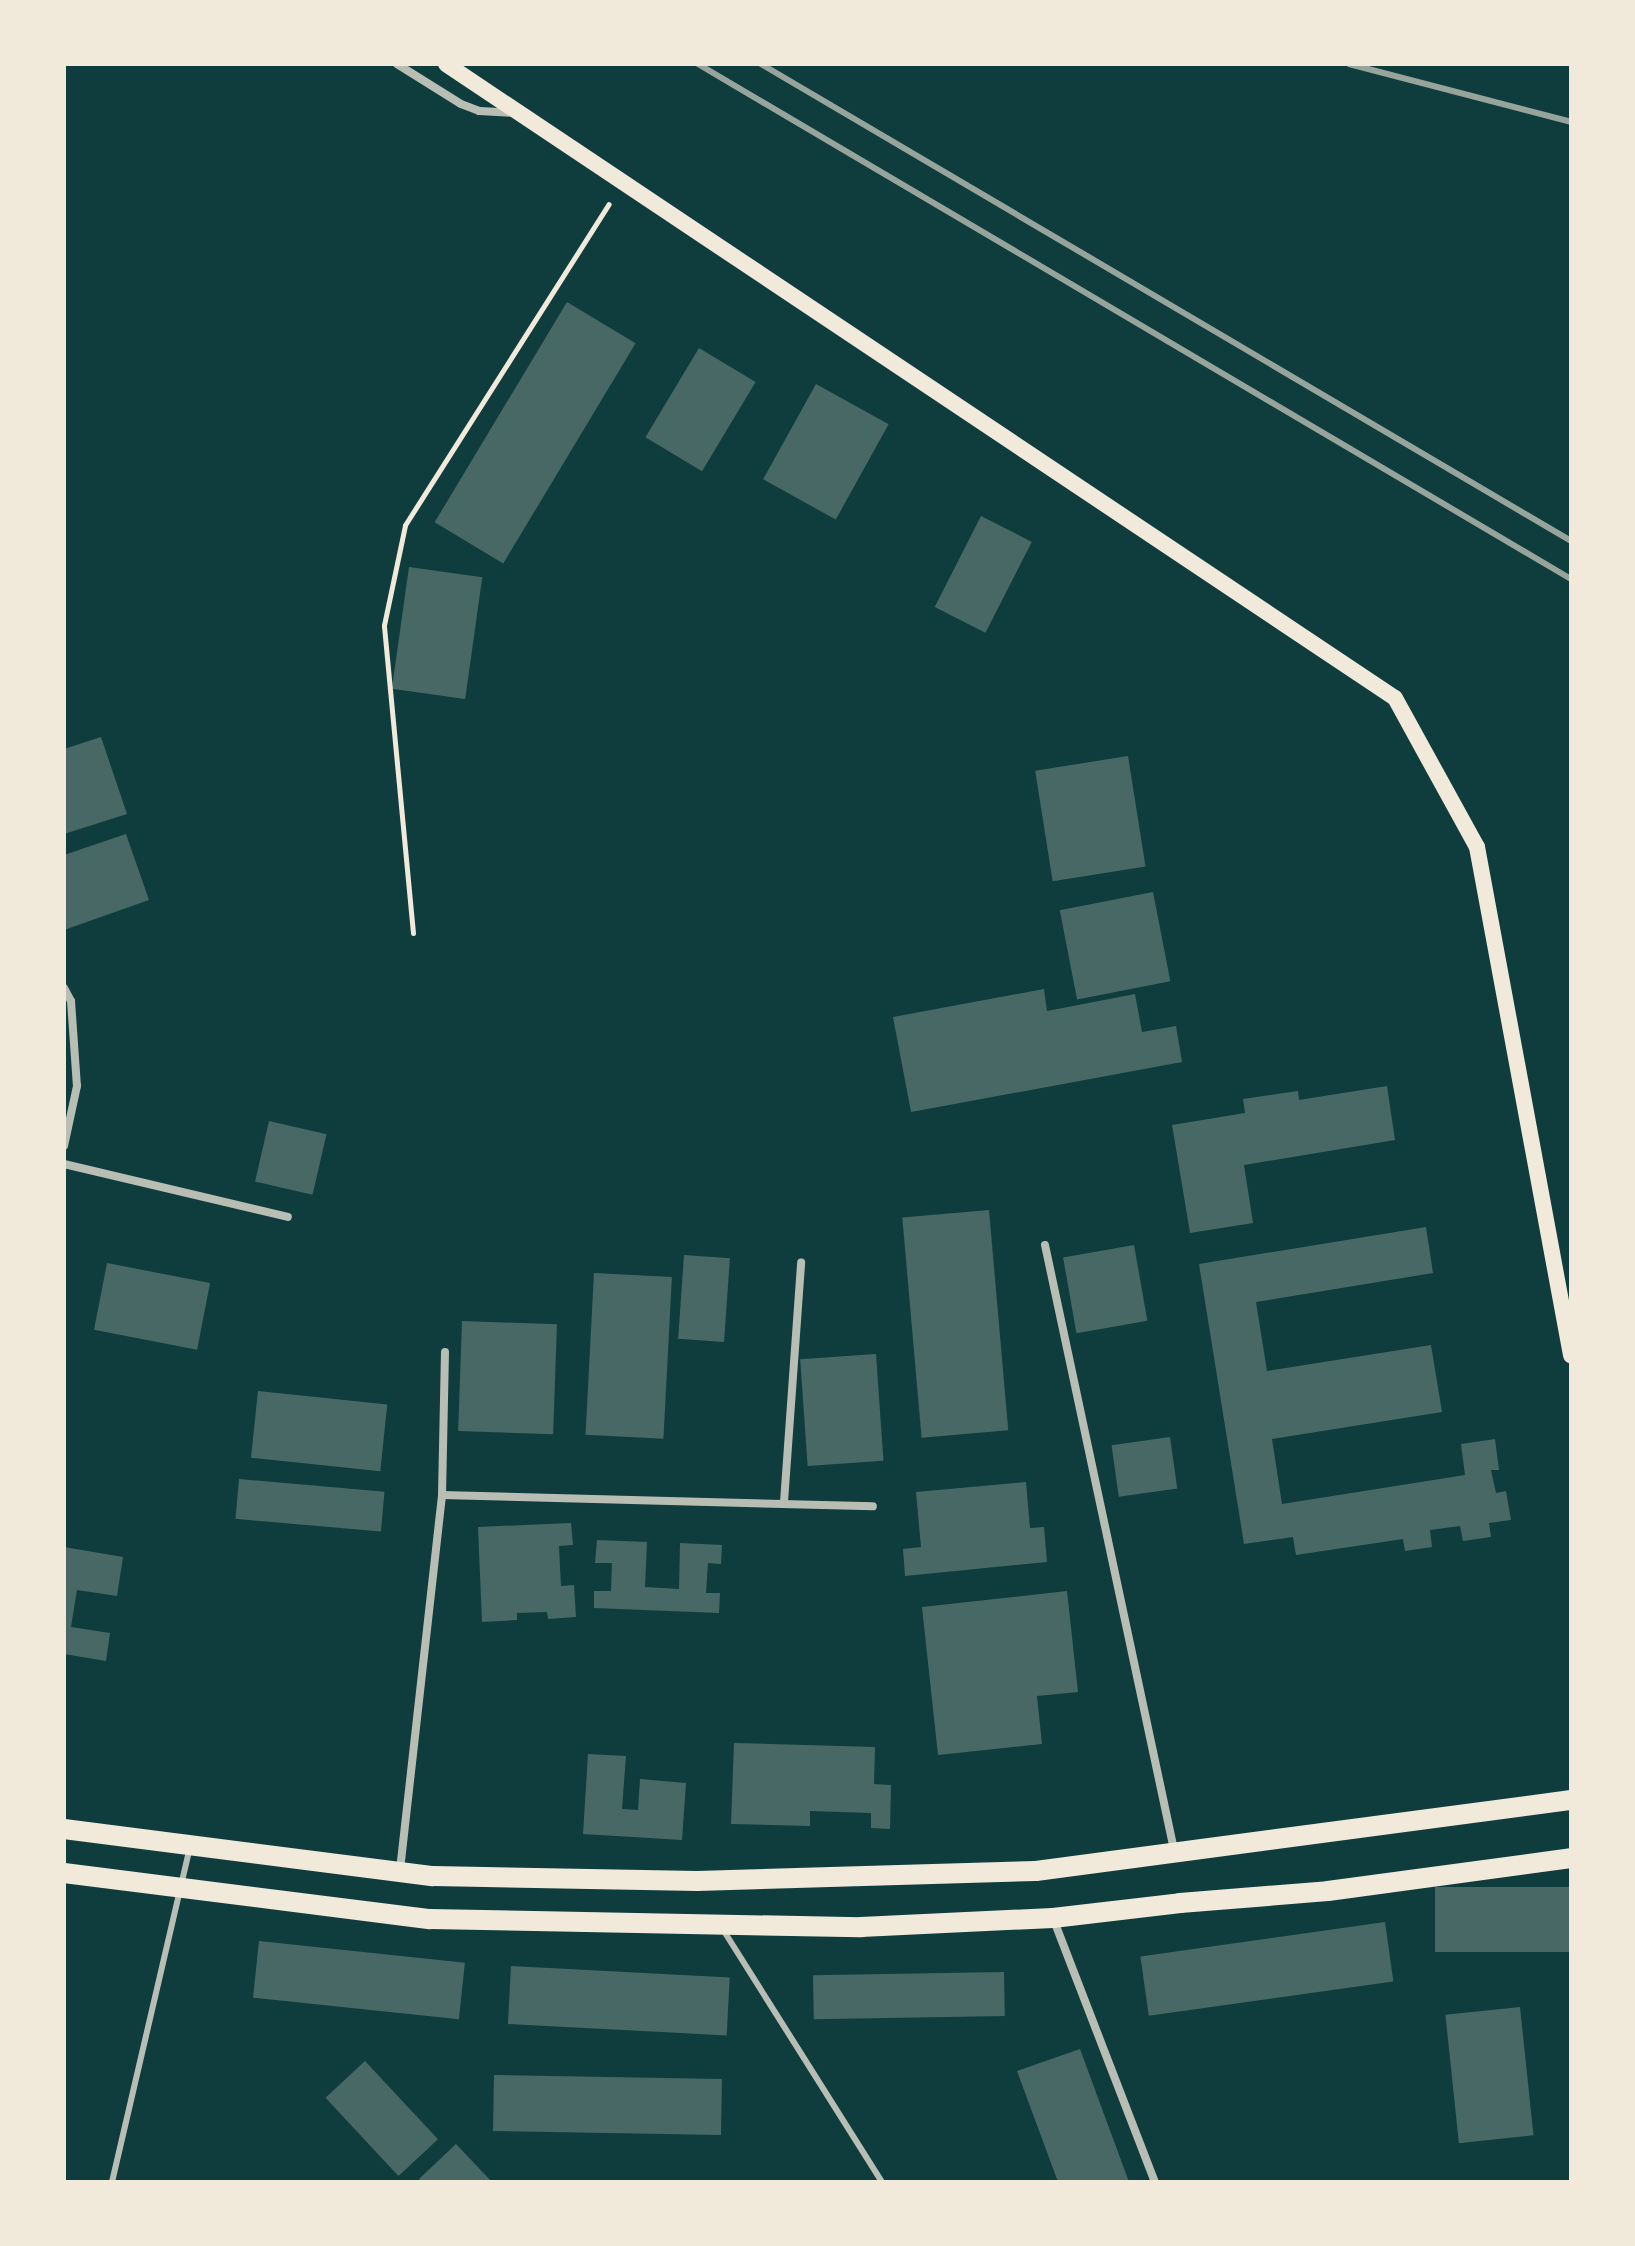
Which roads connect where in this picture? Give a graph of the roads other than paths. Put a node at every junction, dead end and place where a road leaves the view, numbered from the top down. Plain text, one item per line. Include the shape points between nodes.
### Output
1 (397, 64) edge
2 (446, 64) edge
3 (519, 113) junction
4 (64, 988) edge
5 (64, 1146) edge
6 (64, 1164) edge
7 (288, 1217) dead end
8 (1045, 1245) dead end
9 (801, 1263) dead end
10 (445, 1352) dead end
11 (1571, 1355) edge
12 (442, 1495) junction
13 (784, 1502) junction
14 (873, 1506) dead end
15 (1571, 1800) edge
16 (64, 1829) edge
17 (190, 1845) junction
18 (1174, 1852) junction
19 (1571, 1858) edge
20 (400, 1871) junction
21 (64, 1873) edge
22 (179, 1888) junction
23 (1053, 1918) junction
24 (719, 1924) junction
25 (112, 2182) edge
26 (882, 2182) edge
27 (1155, 2182) edge

1 - 3 street via 461,104 479,111
2 - 3 main road
3 - 11 main road via 1395,698 1477,847
4 - 5 street via 71,1001 77,1086
6 - 7 street
8 - 18 street
9 - 13 street
10 - 12 street
12 - 13 street
12 - 20 street
13 - 14 street
15 - 18 main road
16 - 17 main road
17 - 20 main road
17 - 22 lane
18 - 20 main road via 1036,1871 697,1881
19 - 23 main road via 1328,1891
21 - 22 main road
22 - 24 main road via 430,1919
22 - 25 lane
23 - 24 main road via 861,1927
23 - 27 street
24 - 26 lane

